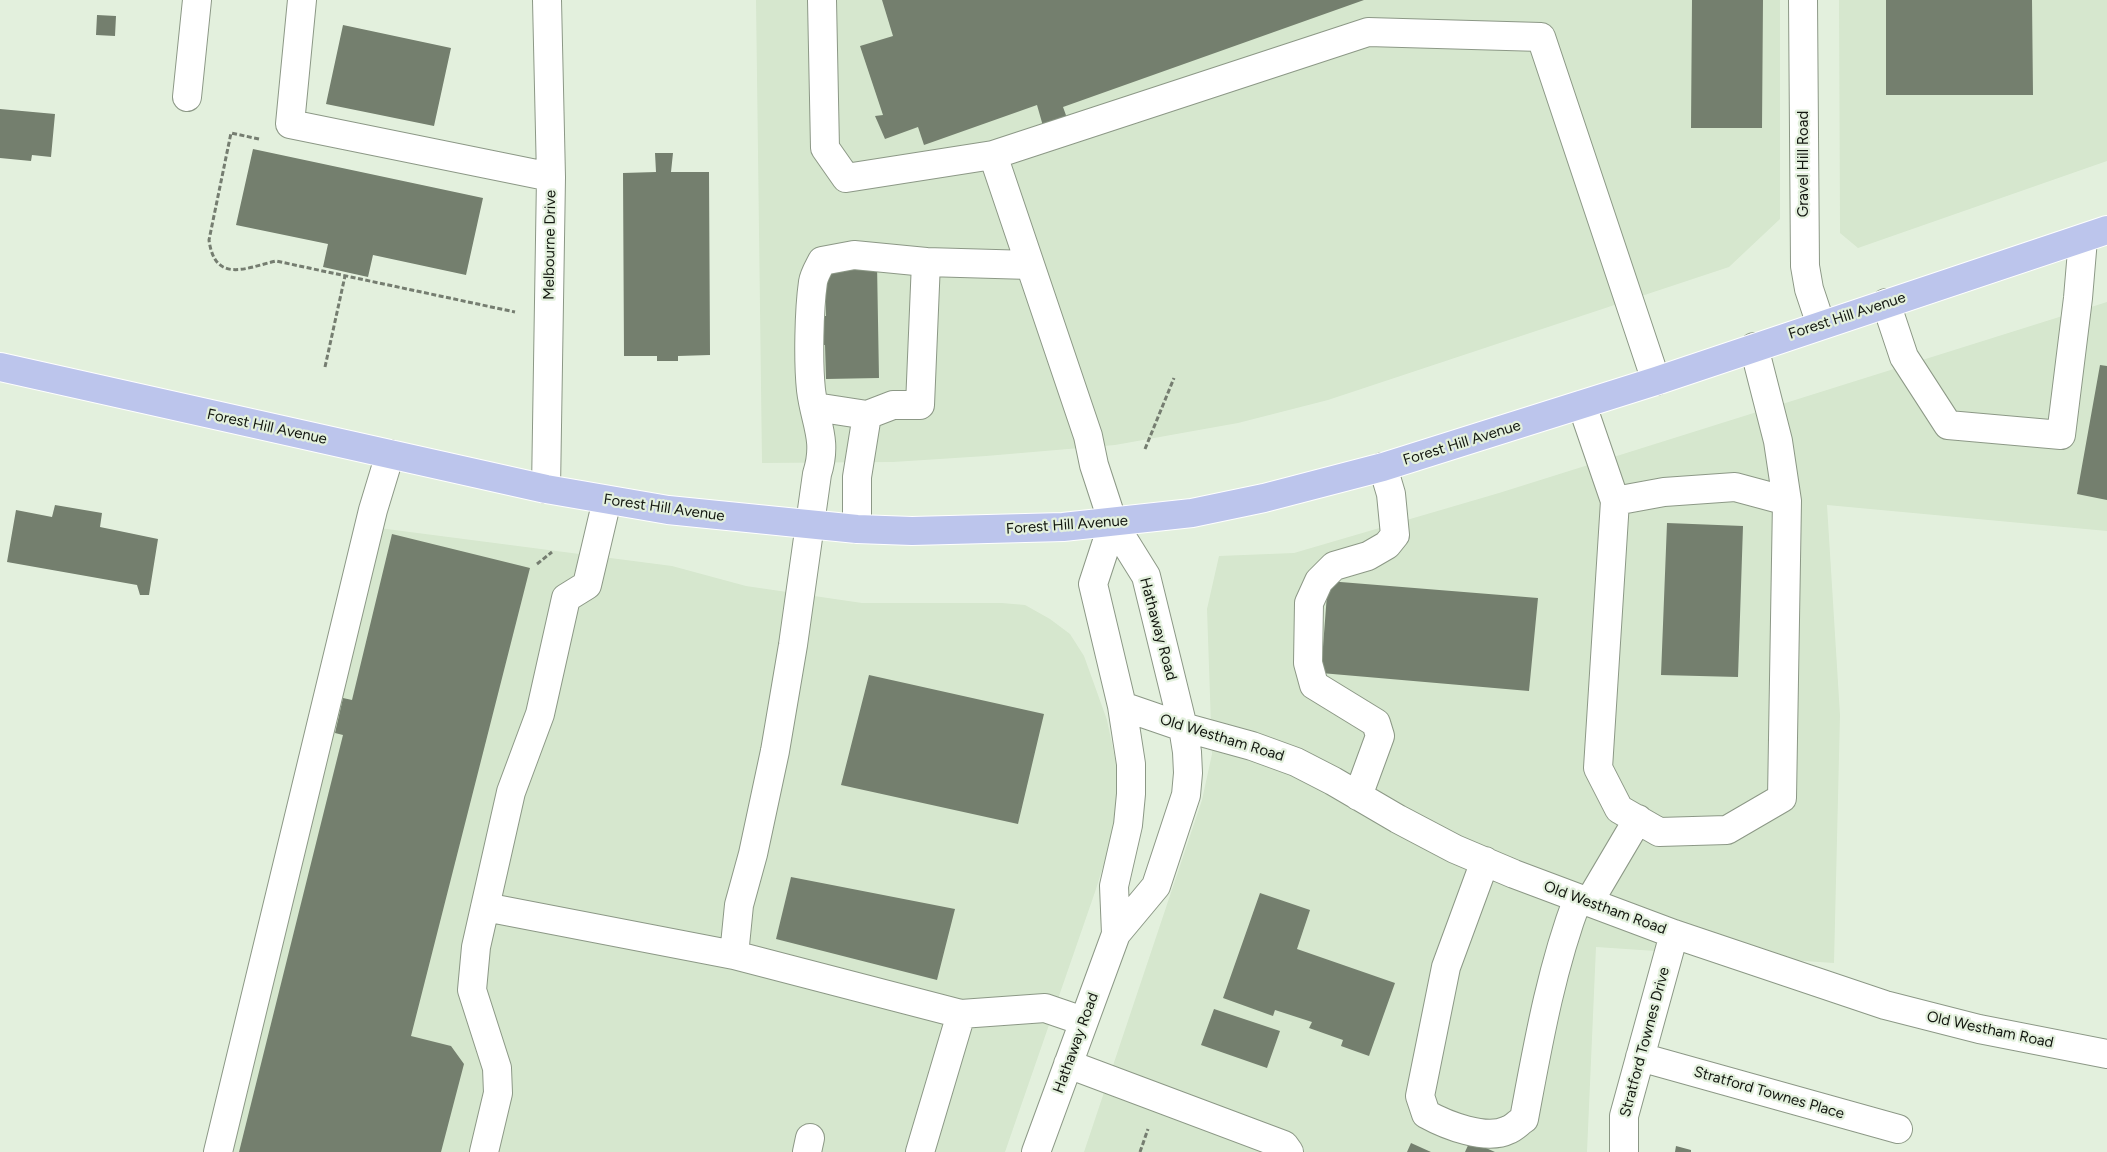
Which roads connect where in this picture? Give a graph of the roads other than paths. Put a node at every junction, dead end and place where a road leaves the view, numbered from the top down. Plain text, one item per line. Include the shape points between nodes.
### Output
1 (197, 0) edge
2 (302, 0) edge
3 (547, 0) edge
4 (822, 0) edge
5 (1803, 0) edge
6 (187, 97) dead end
7 (993, 155) junction
8 (551, 177) junction
9 (2095, 234) edge
10 (926, 262) junction
11 (1030, 265) junction
12 (1886, 303) junction
13 (1821, 325) junction
14 (1754, 347) junction
15 (0, 367) edge
16 (1656, 381) junction
17 (1582, 404) junction
18 (815, 407) junction
19 (867, 415) junction
20 (390, 454) junction
21 (1384, 467) junction
22 (546, 490) junction
23 (607, 500) junction
24 (1616, 501) junction
25 (1787, 501) junction
26 (1113, 522) junction
27 (810, 524) junction
28 (856, 529) junction
29 (1122, 706) junction
30 (1183, 727) junction
31 (1358, 796) junction
32 (1638, 819) junction
33 (1485, 861) junction
34 (1583, 900) junction
35 (485, 907) junction
36 (1116, 934) junction
37 (1674, 934) junction
38 (734, 955) junction
39 (961, 1014) junction
40 (1083, 1021) junction
41 (2107, 1054) edge
42 (1640, 1057) junction
43 (1068, 1064) junction
44 (1898, 1129) dead end
45 (1286, 1148) edge
46 (218, 1152) edge
47 (484, 1152) edge
48 (920, 1152) edge
49 (1036, 1152) edge
50 (1624, 1152) edge

1 - 6 street
2 - 8 street via 290,124
3 - 8 street, Melbourne Drive
4 - 7 street via 825,148 846,178
5 - 13 street, Gravel Hill Road via 1804,266
7 - 11 street
7 - 16 street via 1368,32 1541,37
8 - 22 street, Melbourne Drive
9 - 12 main road, Forest Hill Avenue
9 - 12 street via 2078,298 2061,436 1948,425 1904,357
10 - 11 street
10 - 18 street via 854,255 822,261 812,289 811,391
10 - 19 street via 920,405 893,405
11 - 26 street via 1088,436
12 - 13 main road, Forest Hill Avenue
13 - 14 main road, Forest Hill Avenue
14 - 16 main road, Forest Hill Avenue
14 - 25 street via 1778,441
15 - 20 main road, Forest Hill Avenue
16 - 17 main road, Forest Hill Avenue
17 - 21 main road, Forest Hill Avenue
17 - 24 street
18 - 19 street
18 - 27 street via 822,457
19 - 28 street via 857,477
20 - 22 main road, Forest Hill Avenue
20 - 46 street via 373,510
21 - 26 main road, Forest Hill Avenue via 1192,513
21 - 31 street via 1396,535 1368,556 1334,566 1319,582 1309,603 1308,663 1314,685 1376,723 1380,736
22 - 23 main road, Forest Hill Avenue
23 - 27 main road, Forest Hill Avenue via 668,510
23 - 35 street via 587,585 566,598 540,714 511,792
24 - 25 street via 1664,492 1735,488
24 - 32 street via 1598,768 1619,809
25 - 32 street via 1782,798 1726,830 1660,832
26 - 28 main road, Forest Hill Avenue via 984,530
26 - 29 street, Hathaway Road via 1093,584
26 - 30 street, Hathaway Road via 1146,576
27 - 28 main road, Forest Hill Avenue
27 - 38 street via 776,742 739,905
29 - 30 street, Old Westham Road
29 - 36 street, Hathaway Road via 1131,764 1131,794 1128,825 1114,886
30 - 31 street, Old Westham Road via 1296,762
30 - 36 street, Hathaway Road via 1188,773 1186,795 1156,886
31 - 33 street, Old Westham Road via 1455,849
32 - 34 street
33 - 34 street, Old Westham Road
33 - 34 street via 1446,968 1420,1096 1426,1114 1447,1125 1482,1134 1507,1131 1524,1119 1564,935
34 - 37 street, Old Westham Road
35 - 38 street
35 - 47 street via 476,947 472,990 498,1068 498,1093
36 - 40 street, Hathaway Road
37 - 41 street, Old Westham Road via 1885,1005 1979,1029
37 - 42 street, Stratford Townes Drive
38 - 39 street
39 - 40 street via 1046,1008
39 - 48 street
40 - 43 street, Hathaway Road
42 - 44 street, Stratford Townes Place
42 - 50 street, Stratford Townes Drive via 1624,1116
43 - 45 street
43 - 49 street, Hathaway Road

